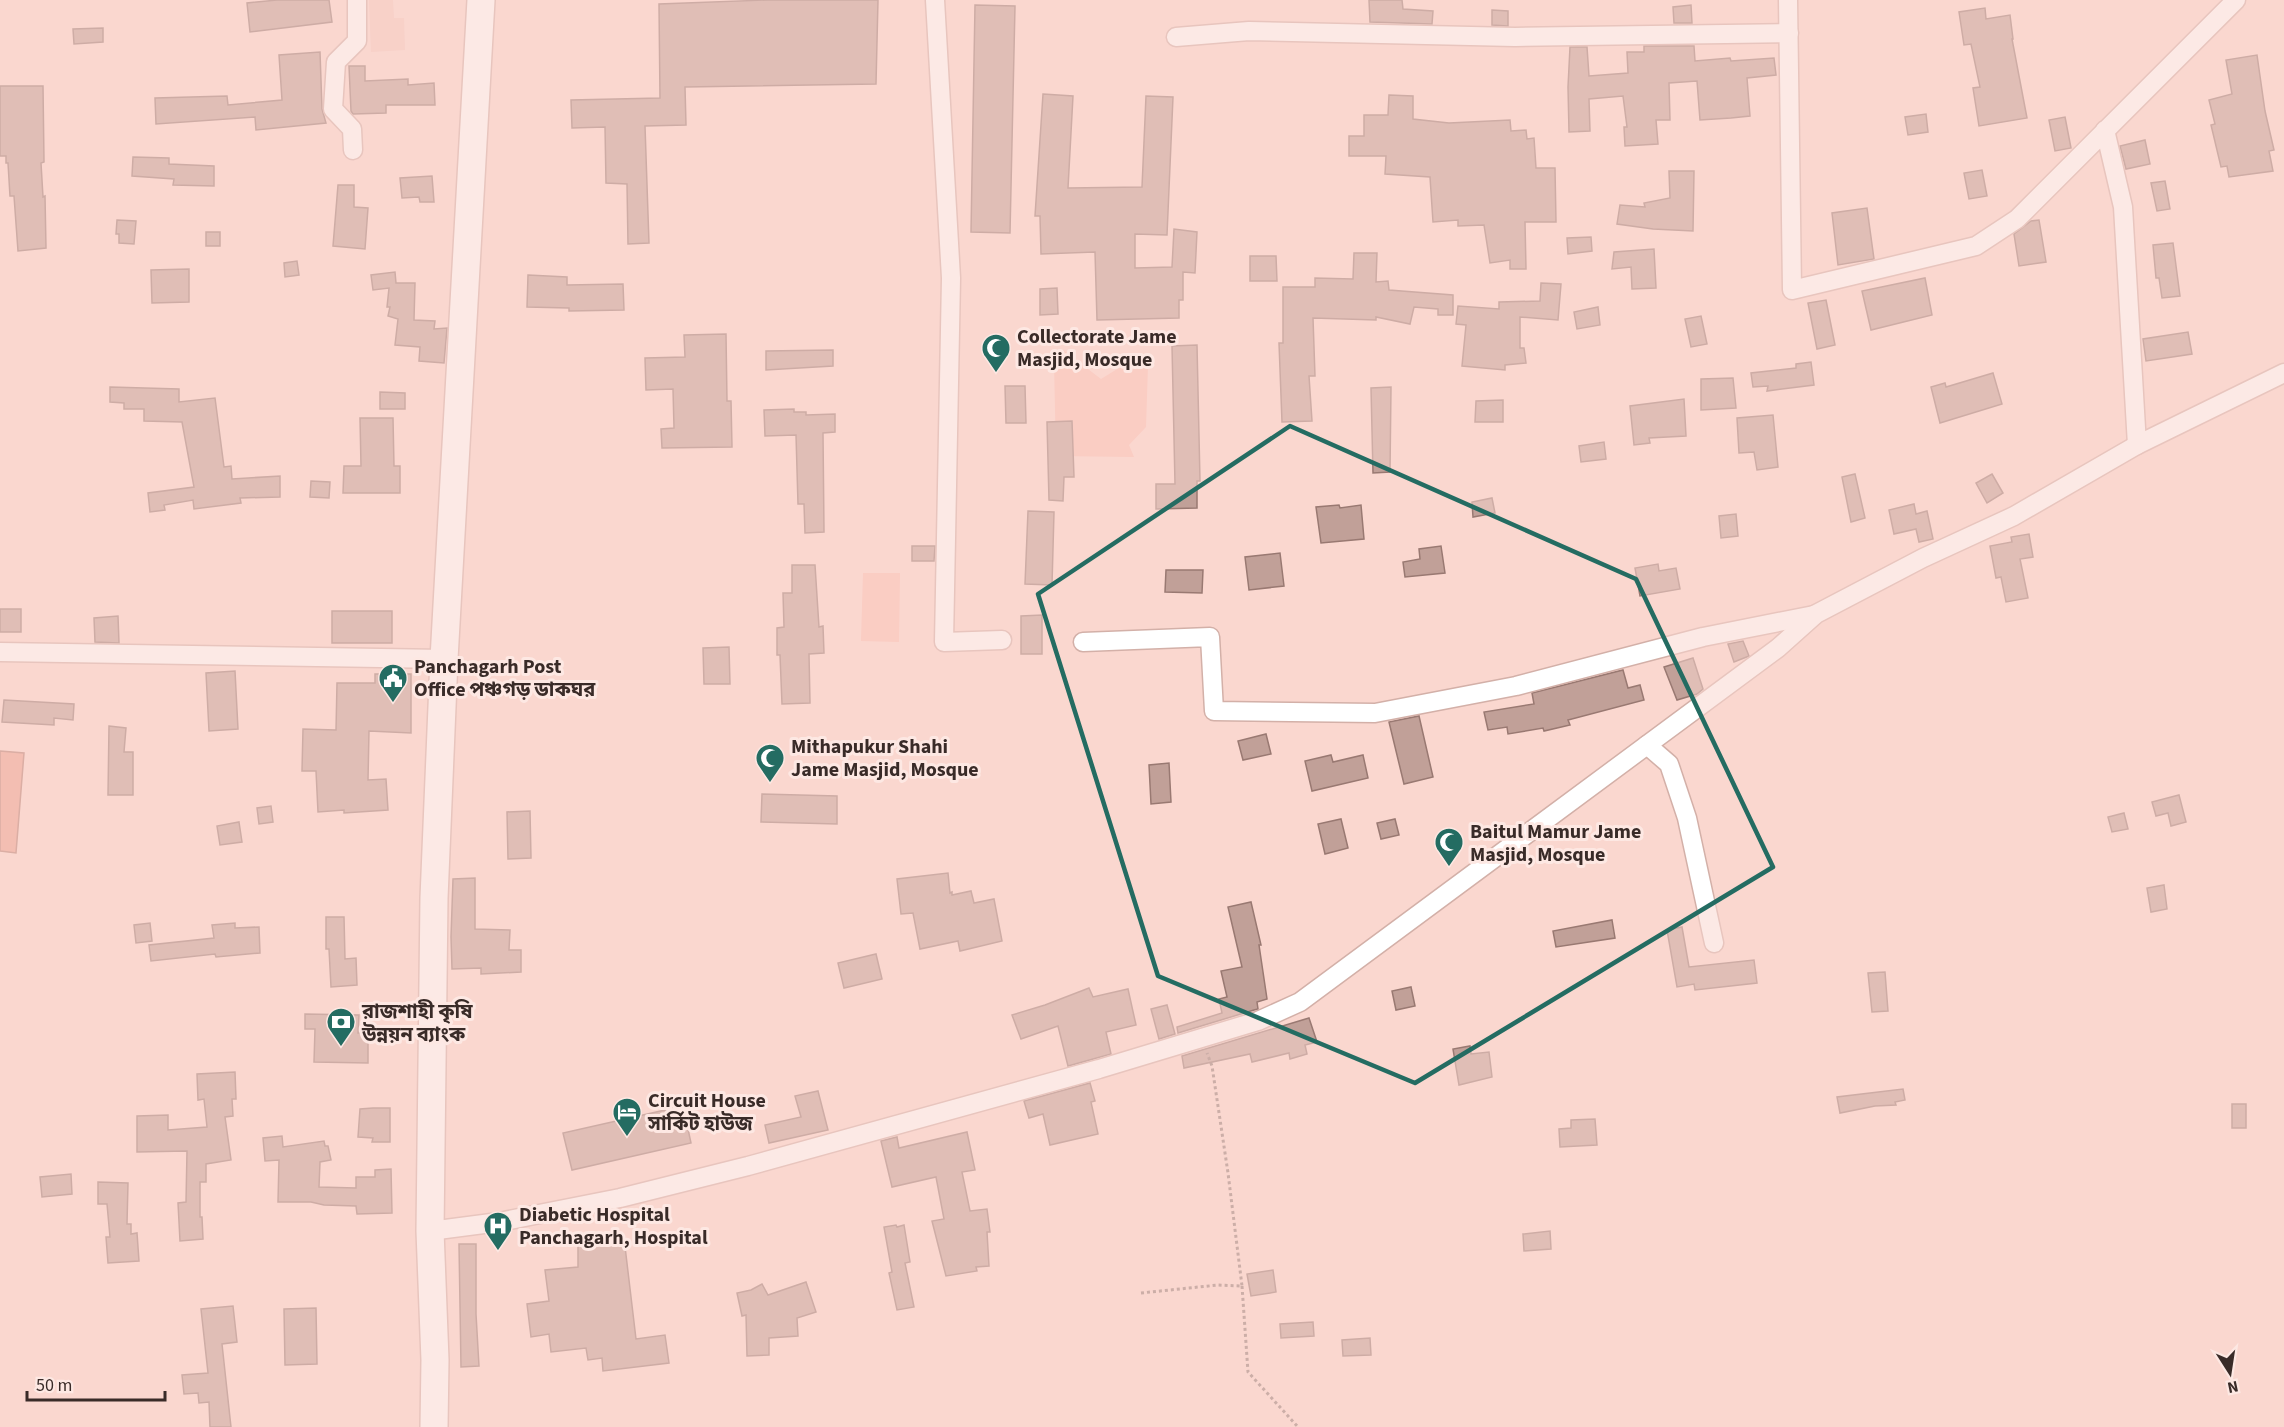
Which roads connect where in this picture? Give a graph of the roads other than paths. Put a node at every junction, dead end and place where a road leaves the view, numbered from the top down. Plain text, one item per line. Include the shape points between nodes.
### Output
1 (357, 0) edge
2 (481, 0) edge
3 (935, 0) edge
4 (1788, 0) edge
5 (2236, 0) edge
6 (1789, 33) junction
7 (1176, 37) dead end
8 (2105, 130) junction
9 (353, 150) dead end
10 (2284, 373) edge
11 (2137, 445) junction
12 (1816, 614) junction
13 (1002, 640) dead end
14 (1083, 642) dead end
15 (0, 652) edge
16 (444, 658) junction
17 (1647, 745) junction
18 (1714, 943) dead end
19 (430, 1231) junction
20 (434, 1427) edge

1 - 9 street via 357,42 336,62 333,109 352,129
2 - 16 highway
3 - 13 street via 951,278 944,642
4 - 6 street
5 - 8 street
6 - 7 street via 1515,37 1249,31
6 - 8 street via 1792,290 1976,246 2018,219
8 - 11 street via 2123,207
10 - 11 street
11 - 12 street via 2014,516
12 - 14 street via 1703,637 1516,686 1375,712 1214,711 1210,637
12 - 17 street via 1778,648
15 - 16 street
16 - 19 highway via 434,898
17 - 18 street via 1669,765 1680,797
17 - 19 street via 1300,1002 1258,1021 1100,1069 736,1169 620,1198
19 - 20 highway

